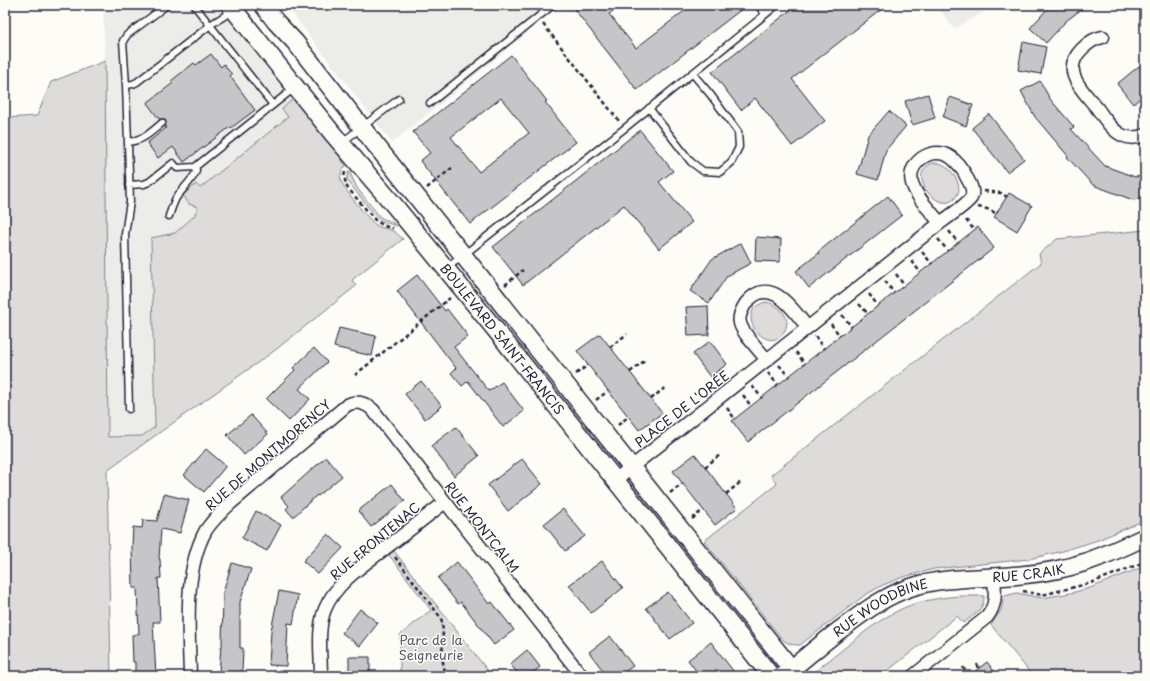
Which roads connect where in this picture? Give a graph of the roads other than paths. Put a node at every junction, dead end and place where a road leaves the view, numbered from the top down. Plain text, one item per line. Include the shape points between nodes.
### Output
1 (167, 5) edge
2 (194, 5) edge
3 (263, 5) edge
4 (553, 5) edge
5 (758, 5) edge
6 (777, 5) edge
7 (234, 6) edge
8 (765, 14) junction
9 (210, 25) junction
10 (1103, 37) dead end
11 (692, 73) junction
12 (126, 85) junction
13 (297, 89) junction
14 (399, 99) dead end
15 (430, 103) dead end
16 (273, 105) junction
17 (649, 108) junction
18 (162, 123) dead end
19 (361, 127) junction
20 (1145, 135) edge
21 (128, 142) junction
22 (341, 143) junction
23 (195, 167) junction
24 (129, 185) junction
25 (169, 216) dead end
26 (944, 227) junction
27 (463, 255) junction
28 (446, 269) junction
29 (811, 332) junction
30 (767, 360) junction
31 (355, 402) joint
32 (129, 409) dead end
33 (631, 467) junction
34 (615, 480) junction
35 (445, 502) junction
36 (1145, 537) edge
37 (994, 577) junction
38 (790, 674) edge
39 (190, 676) edge
40 (321, 676) edge
41 (582, 676) edge
42 (771, 676) edge
43 (913, 676) edge

1 - 12 lane via 127,35 123,41
2 - 9 lane
3 - 19 street, BOULEVARD SAINT-FRANCIS
4 - 15 lane
5 - 8 lane
6 - 8 lane
7 - 9 lane
7 - 13 street, BOULEVARD SAINT-FRANCIS
8 - 11 lane
9 - 12 lane via 137,82
9 - 16 lane
10 - 20 street via 1093,40 1075,56 1072,71 1074,77 1115,131 1132,138
11 - 17 lane
11 - 17 lane via 738,132 739,147 731,163 720,172 704,171 691,162
12 - 21 lane
13 - 16 lane
13 - 22 street, BOULEVARD SAINT-FRANCIS
14 - 19 lane
16 - 23 lane
17 - 27 lane
18 - 21 lane via 139,141
19 - 22 lane
19 - 27 street, BOULEVARD SAINT-FRANCIS
21 - 24 lane
22 - 28 street, BOULEVARD SAINT-FRANCIS
23 - 24 lane via 177,168 173,163 149,182
23 - 25 lane via 195,173 177,197
24 - 32 lane via 130,202 125,234
26 - 26 street, PLACE DE L'ORÉE via 919,196 911,178 918,162 923,157 936,153 953,160 964,173 972,190 969,200
26 - 29 street, PLACE DE L'ORÉE
27 - 28 lane
27 - 33 street, BOULEVARD SAINT-FRANCIS
28 - 34 street, BOULEVARD SAINT-FRANCIS
29 - 30 street, PLACE DE L'ORÉE
29 - 30 street via 785,300 776,294 759,294 749,299 741,311 740,325
30 - 33 street, PLACE DE L'ORÉE
31 - 35 street, RUE MONTCALM via 373,410
31 - 39 street, RUE DE MONTMORENCY via 343,408 231,502 206,530 191,579
33 - 34 street, PLACE DE L'ORÉE
33 - 38 street, BOULEVARD SAINT-FRANCIS
34 - 42 street, BOULEVARD SAINT-FRANCIS
35 - 40 street, RUE FRONTENAC via 343,583 330,601 325,610 321,629
35 - 41 street, RUE MONTCALM
36 - 37 street, RUE CRAIK via 1068,567
37 - 38 street, RUE WOODBINE via 925,584 910,587 884,598 862,613
37 - 43 street, RUE CRAIK via 994,603 987,617

